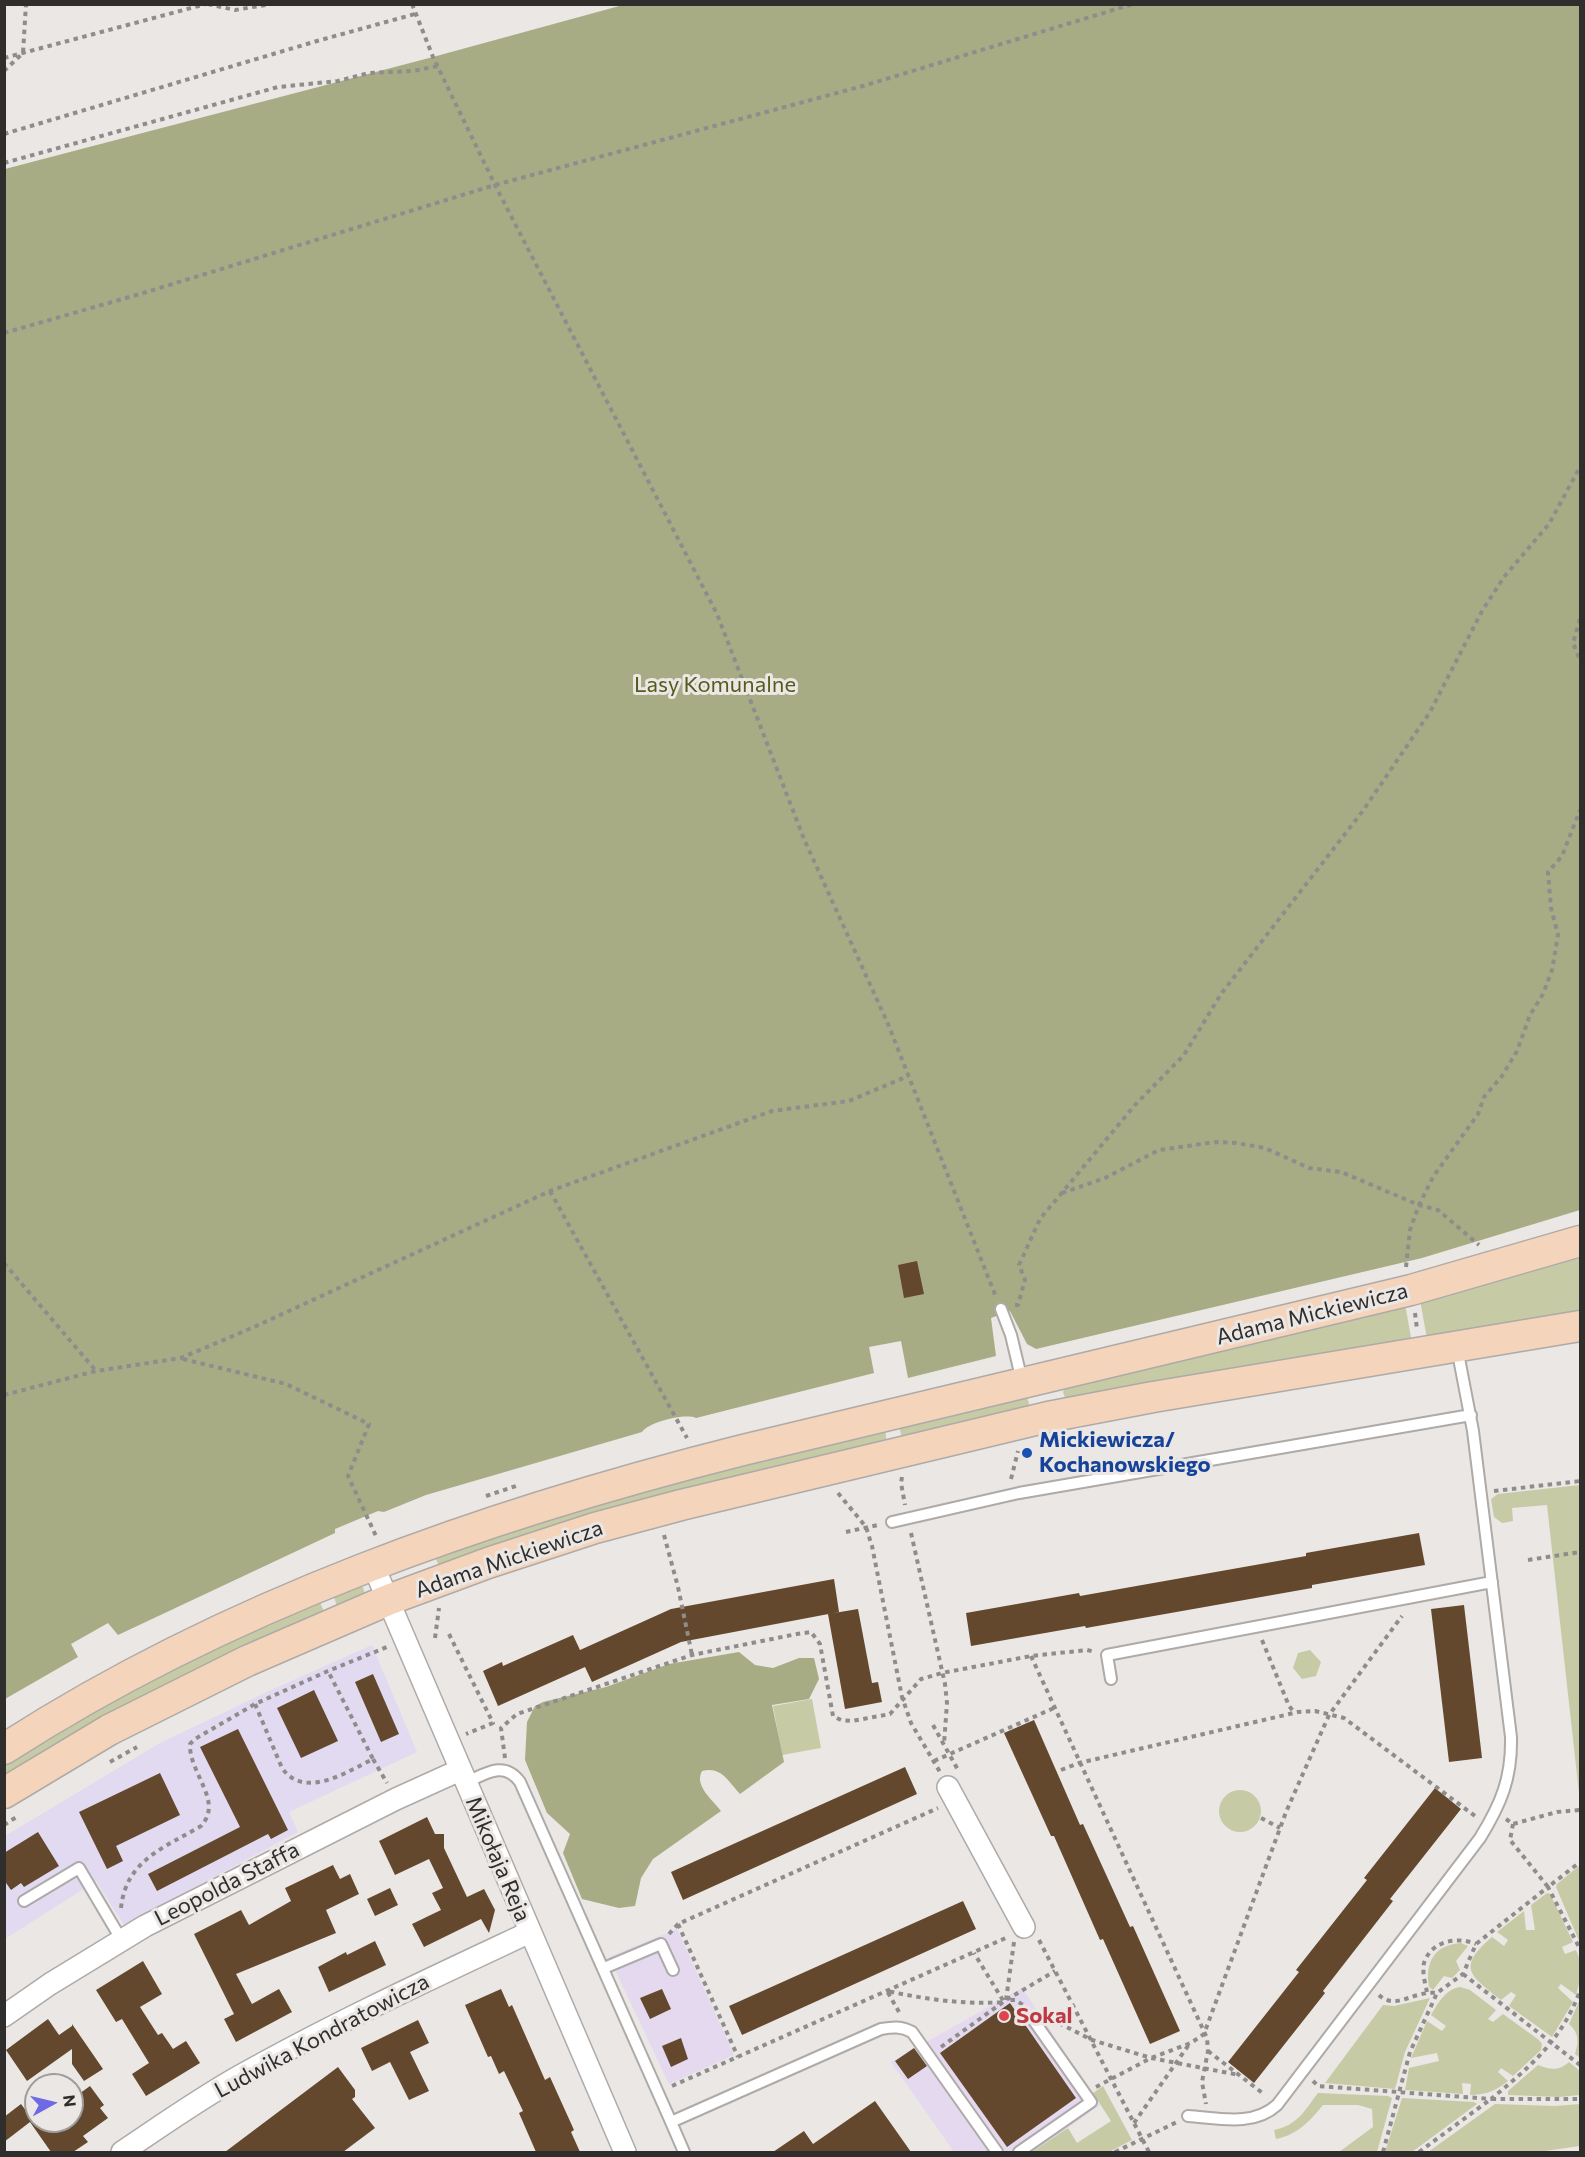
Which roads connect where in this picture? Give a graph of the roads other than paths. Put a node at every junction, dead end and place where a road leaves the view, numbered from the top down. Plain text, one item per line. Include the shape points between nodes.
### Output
1 (1581, 1241) edge
2 (1001, 1309) road end
3 (1581, 1326) edge
4 (1456, 1346) junction
5 (1032, 1382) junction
6 (1471, 1415) junction
7 (1048, 1417) junction
8 (892, 1522) road end
9 (373, 1565) junction
10 (1492, 1582) junction
11 (396, 1621) junction
12 (1112, 1679) dead end
13 (4, 1749) edge
14 (462, 1776) junction
15 (952, 1793) road end
16 (13, 1803) edge
17 (24, 1901) dead end
18 (1024, 1927) road end
19 (530, 1932) junction
20 (125, 1937) junction
21 (604, 1968) junction
22 (673, 1970) dead end
23 (4, 2016) edge
24 (1032, 2018) dead end
25 (1188, 2116) road end
26 (671, 2122) junction
27 (122, 2152) edge
28 (625, 2152) edge
29 (684, 2152) edge
30 (997, 2152) edge
31 (1019, 2152) edge

1 - 5 street, Adama Mickiewicza via 1411,1290
2 - 5 lane
3 - 4 street, Adama Mickiewicza
4 - 6 lane
4 - 7 street, Adama Mickiewicza
5 - 7 street
5 - 9 street, Adama Mickiewicza via 637,1477 485,1524
6 - 8 lane via 1006,1497
6 - 10 lane
7 - 11 street, Adama Mickiewicza via 647,1514 529,1549
9 - 11 street, Mikołaja Reja
9 - 13 street, Adama Mickiewicza via 162,1660
10 - 12 lane via 1107,1656
10 - 25 lane via 1512,1737 1508,1782 1487,1826 1277,2105 1249,2120
11 - 14 street, Mikołaja Reja
11 - 16 street, Adama Mickiewicza via 336,1621 204,1682 109,1731
14 - 19 street, Mikołaja Reja
14 - 20 street, Leopolda Staffa via 396,1799
14 - 21 lane via 507,1770 520,1782
15 - 18 street
17 - 20 lane via 79,1868
19 - 27 street, Ludwika Kondratowicza via 279,2055
19 - 28 street, Mikołaja Reja
20 - 23 street, Leopolda Staffa
21 - 22 lane via 661,1944
21 - 26 lane
24 - 31 lane via 1091,2102
26 - 29 lane
26 - 30 lane via 881,2029 902,2027 912,2032

